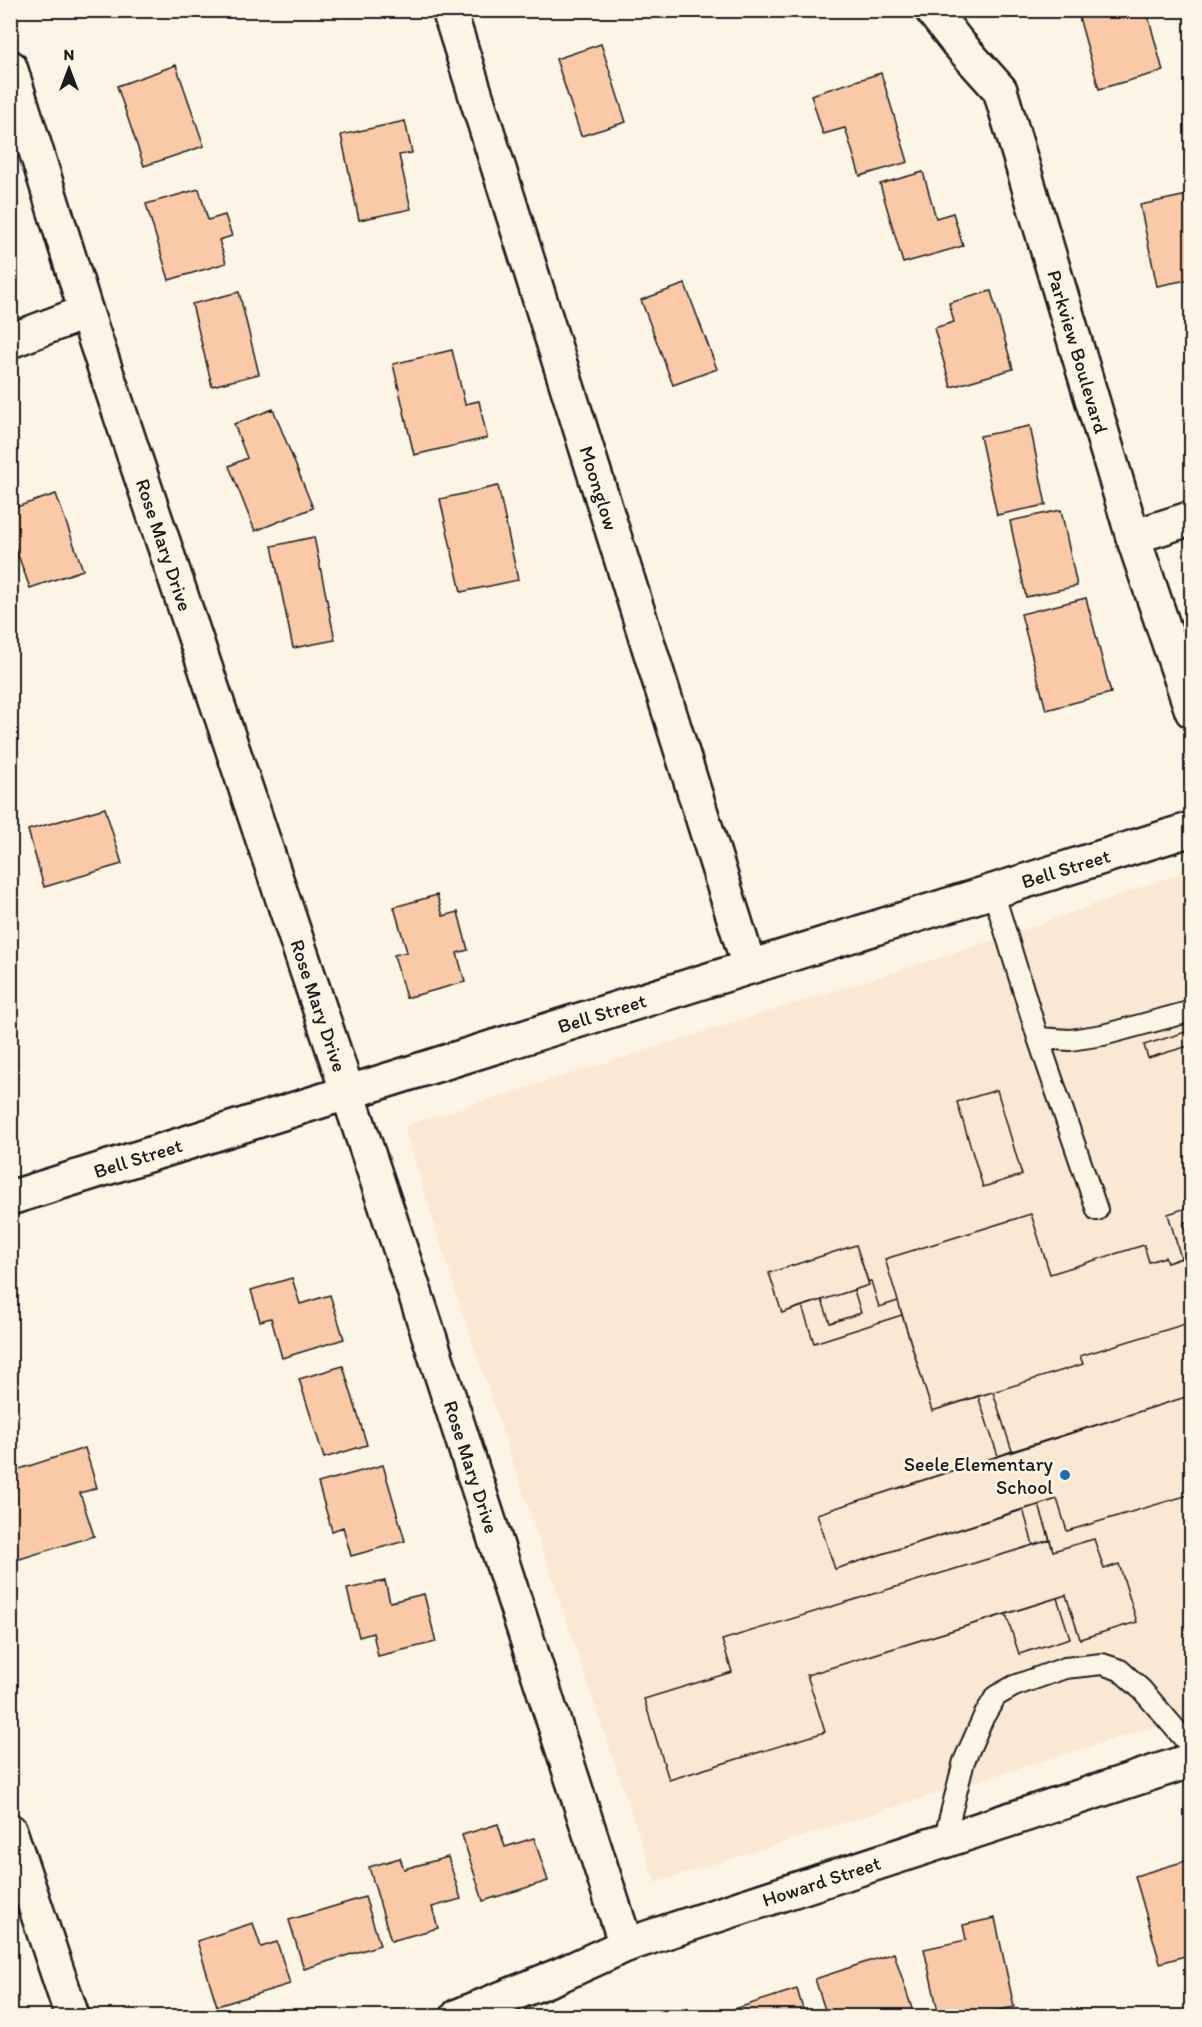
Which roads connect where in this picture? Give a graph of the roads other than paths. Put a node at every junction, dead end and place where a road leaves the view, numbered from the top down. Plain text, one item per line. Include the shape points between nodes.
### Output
1 (449, 10) edge
2 (932, 10) edge
3 (10, 67) edge
4 (86, 312) junction
5 (10, 341) edge
6 (1191, 518) edge
7 (1133, 537) junction
8 (1191, 711) edge
9 (1191, 829) edge
10 (993, 891) junction
11 (749, 966) junction
12 (1191, 1011) edge
13 (1038, 1038) junction
14 (348, 1093) junction
15 (10, 1198) edge
16 (1097, 1210) dead end
17 (1191, 1748) edge
18 (1191, 1760) edge
19 (10, 1831) edge
20 (945, 1840) junction
21 (626, 1945) junction
22 (72, 2016) edge
23 (458, 2016) edge

1 - 11 street, Moonglow
2 - 7 street, Parkview Boulevard via 1000,90
3 - 4 street, Rose Mary Drive
4 - 5 street
4 - 14 street, Rose Mary Drive
6 - 7 street
7 - 8 street, Parkview Boulevard
9 - 10 street, Bell Street
10 - 11 street, Bell Street
10 - 13 lane
11 - 14 street, Bell Street
12 - 13 lane via 1103,1035 1070,1040
13 - 16 lane
14 - 15 street, Bell Street
14 - 21 street, Rose Mary Drive
17 - 20 lane via 1120,1670 1102,1664 1065,1668 1014,1686 996,1695 968,1752
18 - 20 street, Howard Street
19 - 22 street
20 - 21 street, Howard Street
21 - 23 street, Howard Street

